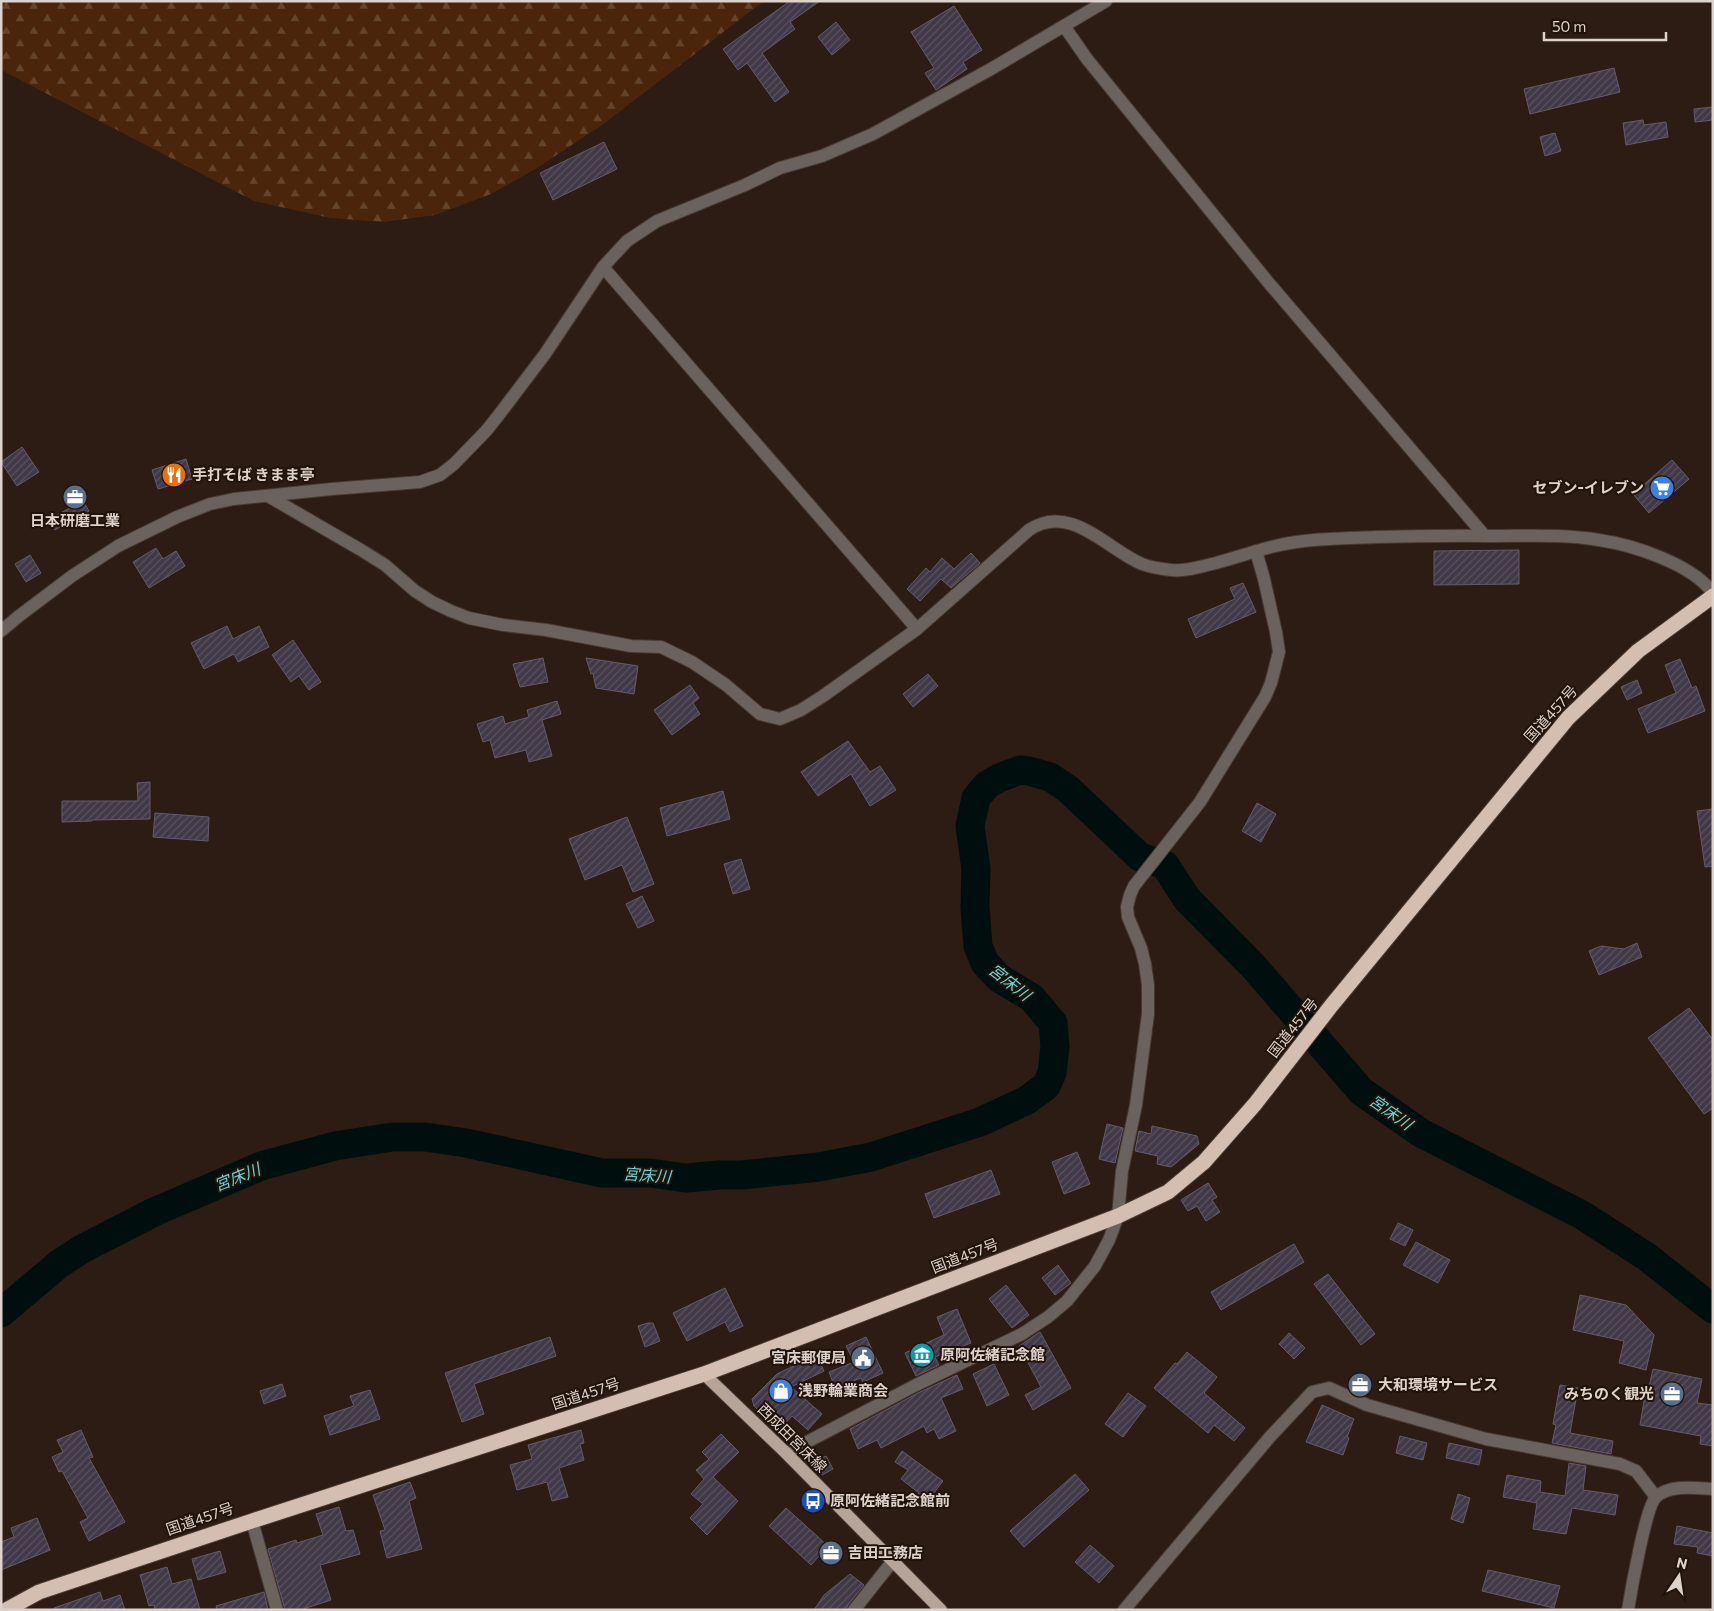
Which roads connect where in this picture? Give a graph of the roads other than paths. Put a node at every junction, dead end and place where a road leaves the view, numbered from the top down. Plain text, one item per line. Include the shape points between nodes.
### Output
1 (1106, 1) edge
2 (1064, 26) junction
3 (603, 267) junction
4 (268, 496) junction
5 (1484, 535) junction
6 (1256, 551) junction
7 (1713, 594) edge
8 (917, 629) junction
9 (1, 631) edge
10 (1118, 1216) junction
11 (704, 1374) junction
12 (786, 1453) junction
13 (1713, 1489) edge
14 (1656, 1497) junction
15 (252, 1521) junction
16 (892, 1562) junction
17 (6, 1610) edge
18 (277, 1610) edge
19 (854, 1610) edge
20 (941, 1610) edge
21 (1124, 1610) edge
22 (1628, 1610) edge

1 - 2 street
2 - 3 street via 873,134 822,156 780,168 657,221 627,241
2 - 5 street via 1086,59 1268,282
3 - 4 street via 509,402 486,431 440,475 420,482
3 - 8 street
4 - 8 street via 385,565 415,591 451,611 503,626 546,630 631,646 661,647 692,662 726,685 752,709 768,716 780,718 801,710
4 - 9 street via 210,504 143,533 72,576
5 - 6 street via 1316,540
5 - 7 street via 1578,538 1626,546 1671,562 1693,574
6 - 8 street via 1172,571 1142,564 1082,527 1063,522 1037,525
6 - 10 street via 1278,641 1279,652 1271,683 1213,782 1138,881 1127,907 1145,964 1148,1014 1136,1105 1122,1170
7 - 10 highway, 国道457号 via 1638,651 1568,718 1204,1162 1168,1192
10 - 11 highway, 国道457号
10 - 12 street via 1095,1266 1082,1284 1048,1317 1022,1334
11 - 12 main road, 西成田宮床線
11 - 15 highway, 国道457号
12 - 16 main road, 西成田宮床線
13 - 14 street via 1678,1488
14 - 21 street via 1636,1471 1620,1464 1486,1439 1367,1405 1329,1388 1321,1388 1312,1392 1269,1438
14 - 22 street via 1648,1517
15 - 17 highway, 国道457号 via 39,1592
15 - 18 street
16 - 19 street
16 - 20 main road, 西成田宮床線

